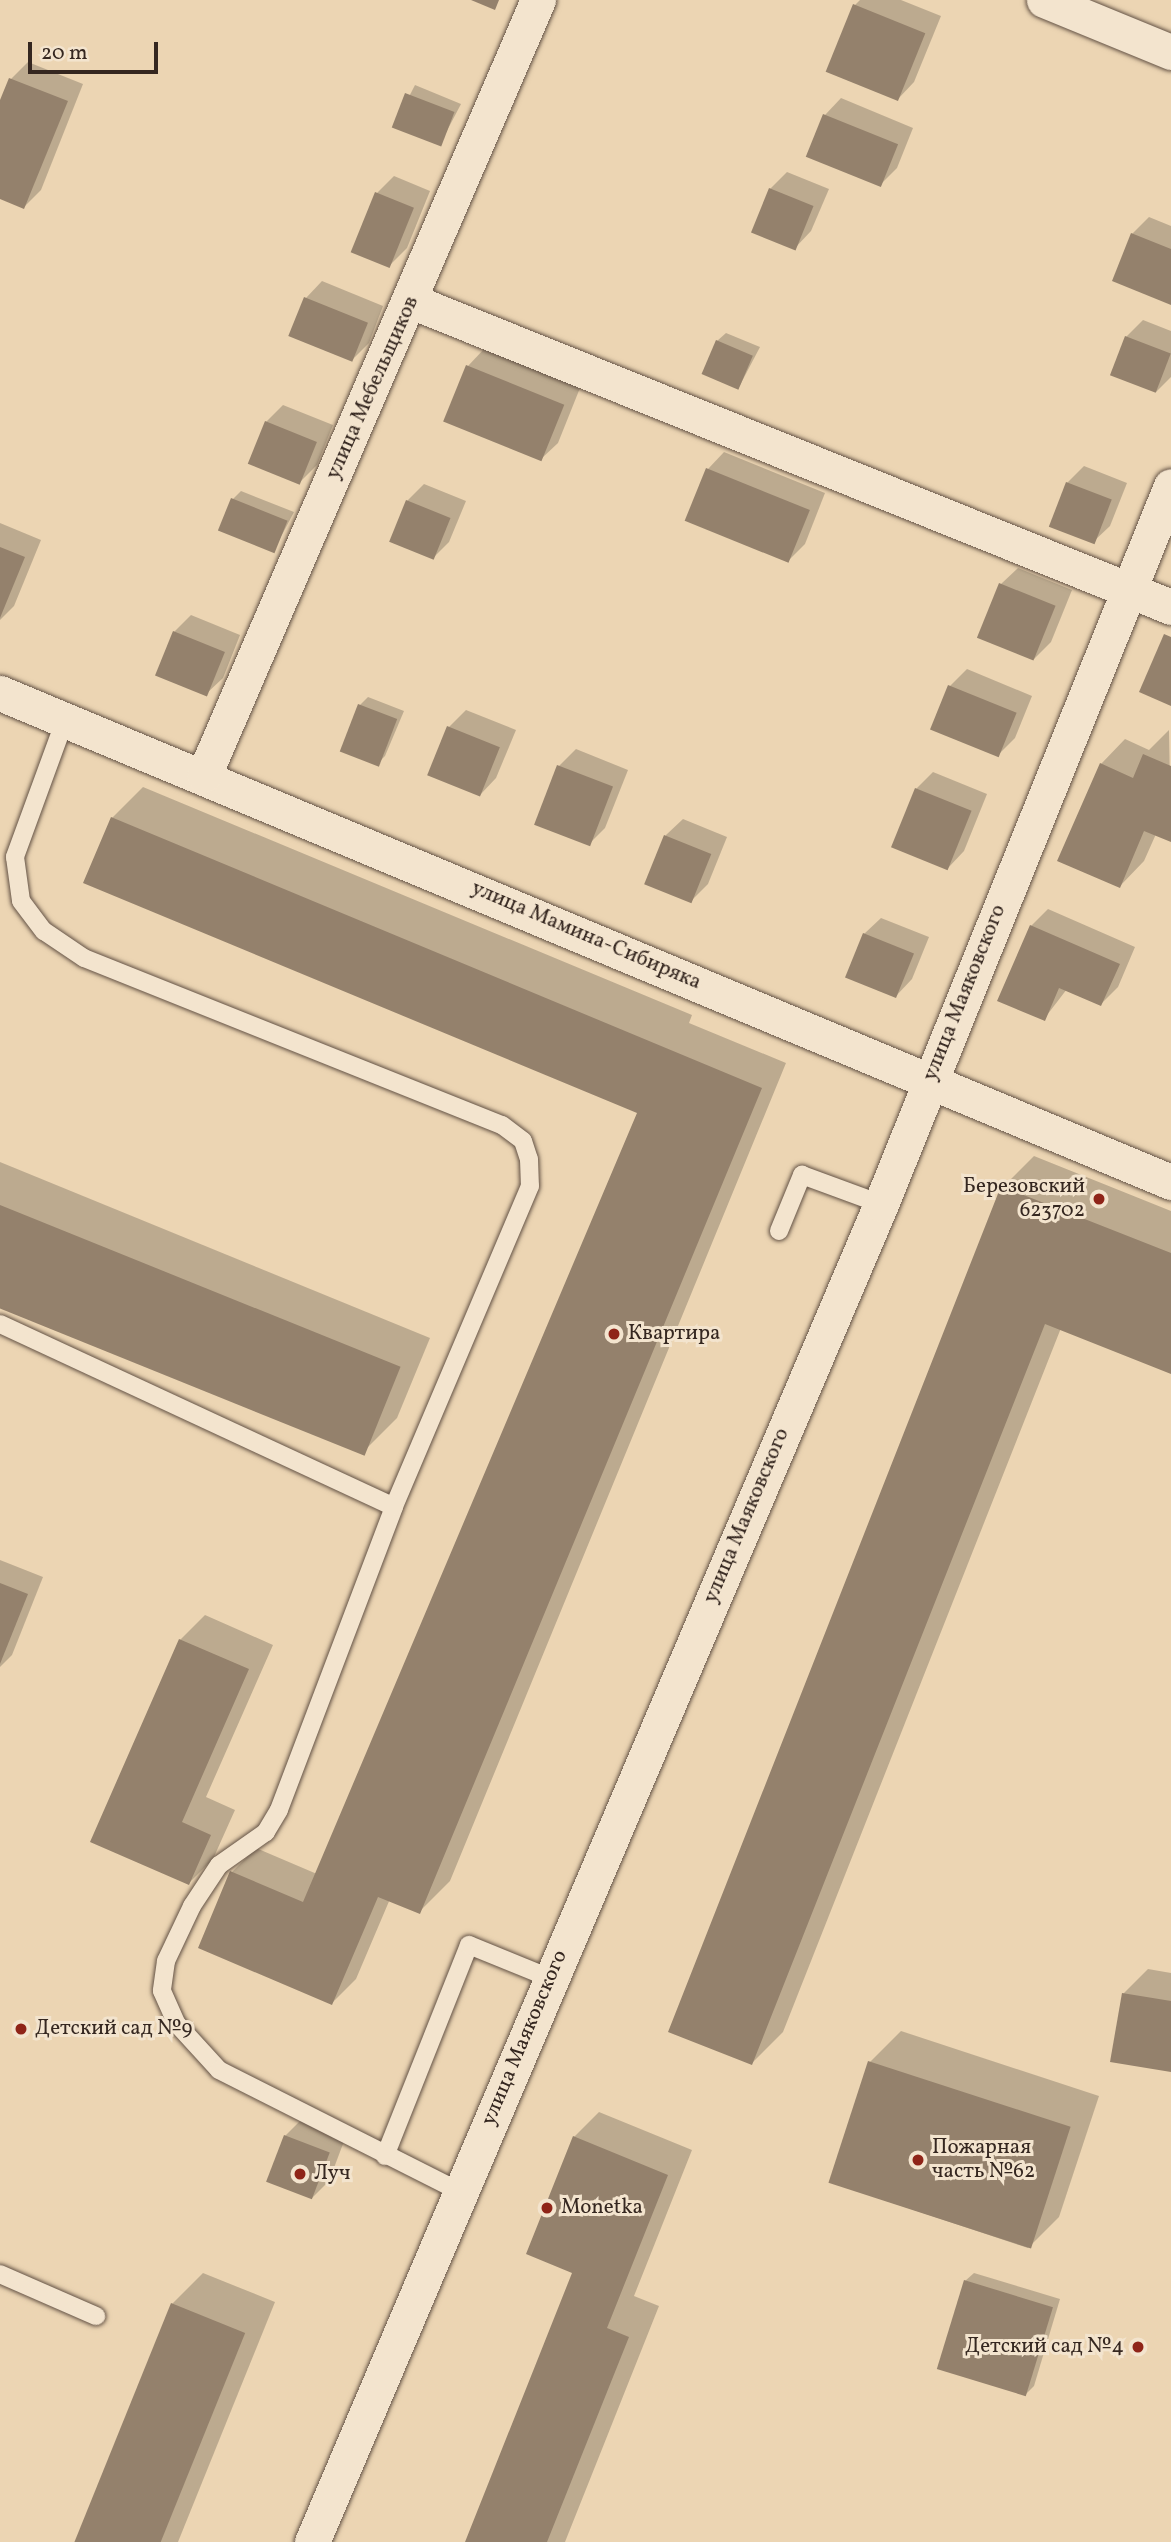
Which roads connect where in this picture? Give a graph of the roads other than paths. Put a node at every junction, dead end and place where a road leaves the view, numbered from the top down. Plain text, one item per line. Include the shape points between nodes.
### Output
1 (538, 0) edge
2 (1044, 0) edge
3 (1171, 52) edge
4 (411, 301) junction
5 (1171, 486) edge
6 (1128, 590) junction
7 (1171, 607) edge
8 (0, 693) edge
9 (65, 720) junction
10 (204, 775) junction
11 (929, 1082) junction
12 (1171, 1182) edge
13 (881, 1204) junction
14 (779, 1231) dead end
15 (0, 1324) edge
16 (394, 1507) junction
17 (550, 1978) junction
18 (385, 2156) junction
19 (460, 2192) junction
20 (0, 2274) edge
21 (96, 2316) dead end
22 (312, 2542) edge

1 - 4 street, улица Мебельщиков
2 - 3 street
4 - 6 street
4 - 10 street, улица Мебельщиков
5 - 6 street, улица Маяковского
6 - 7 street
6 - 11 street, улица Маяковского
8 - 9 street, улица Мамина-Сибиряка
9 - 10 street, улица Мамина-Сибиряка
9 - 16 lane via 15,857 21,901 44,931 84,958 502,1125 523,1141 530,1186
10 - 11 street, улица Мамина-Сибиряка
11 - 12 street, улица Мамина-Сибиряка
11 - 13 street, улица Маяковского
13 - 14 lane via 802,1175
13 - 17 street, улица Маяковского
15 - 16 lane
16 - 18 lane via 279,1810 266,1832 219,1865 191,1906 166,1961 162,1991 177,2024 219,2070
17 - 18 lane via 469,1945
17 - 19 street, улица Маяковского
18 - 19 lane
19 - 22 street, улица Маяковского
20 - 21 lane

